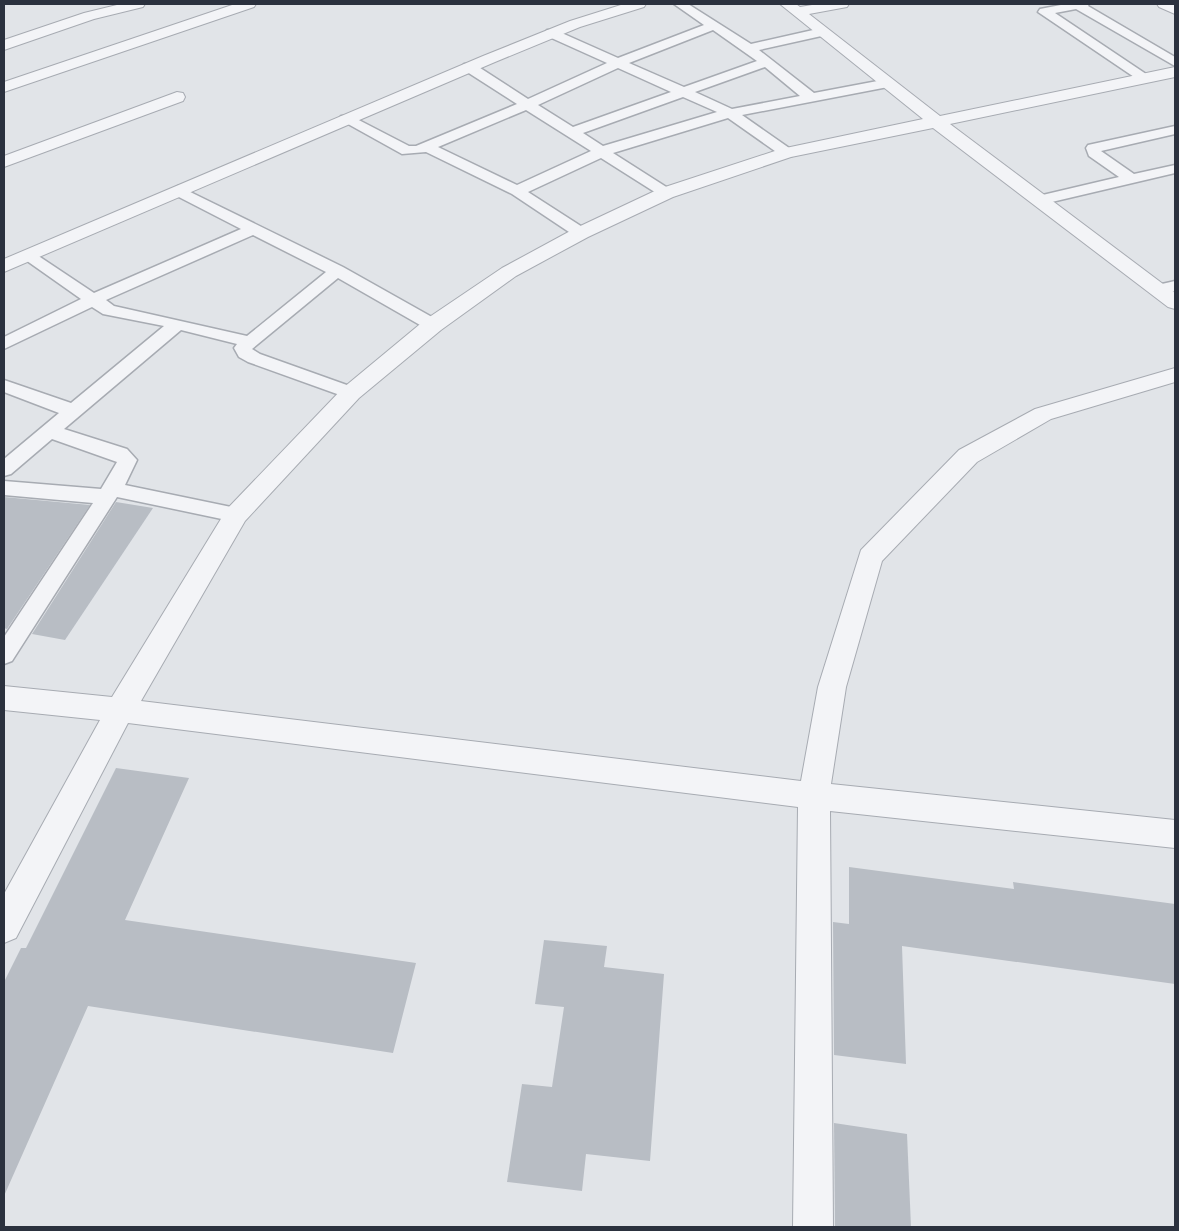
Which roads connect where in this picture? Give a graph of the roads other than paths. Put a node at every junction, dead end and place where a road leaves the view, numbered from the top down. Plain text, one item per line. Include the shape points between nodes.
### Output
1 (138, 4) edge
2 (249, 4) edge
3 (639, 4) edge
4 (680, 4) edge
5 (842, 4) edge
6 (1075, 4) edge
7 (1164, 4) edge
8 (792, 8) edge
9 (1175, 10) edge
10 (713, 26) junction
11 (822, 32) junction
12 (551, 33) junction
13 (1127, 33) junction
14 (1087, 40) junction
15 (4, 45) edge
16 (749, 48) junction
17 (766, 62) junction
18 (1175, 62) edge
19 (615, 64) junction
20 (469, 67) junction
21 (1175, 72) edge
22 (1145, 78) junction
23 (888, 84) junction
24 (4, 87) edge
25 (686, 92) junction
26 (177, 97) dead end
27 (812, 98) junction
28 (528, 104) junction
29 (641, 108) junction
30 (730, 113) junction
31 (346, 119) junction
32 (938, 123) junction
33 (677, 128) junction
34 (1175, 130) edge
35 (573, 132) junction
36 (426, 147) junction
37 (603, 151) junction
38 (787, 154) junction
39 (4, 162) edge
40 (1174, 170) edge
41 (1130, 179) junction
42 (178, 191) junction
43 (517, 191) junction
44 (666, 193) junction
45 (1040, 200) junction
46 (254, 229) junction
47 (581, 232) junction
48 (28, 256) junction
49 (4, 266) edge
50 (337, 271) junction
51 (1167, 288) edge
52 (94, 299) junction
53 (1175, 303) edge
54 (178, 324) junction
55 (433, 325) junction
56 (249, 342) junction
57 (4, 344) edge
58 (1175, 375) edge
59 (4, 386) edge
60 (351, 393) junction
61 (73, 411) junction
62 (48, 431) junction
63 (4, 469) edge
64 (4, 488) edge
65 (109, 493) junction
66 (236, 515) junction
67 (4, 655) edge
68 (4, 698) edge
69 (120, 710) junction
70 (814, 796) junction
71 (1175, 834) edge
72 (4, 927) edge
73 (813, 1227) edge

1 - 15 street via 89,16
2 - 24 street
3 - 12 street
4 - 10 lane
5 - 8 street
6 - 13 lane
6 - 14 lane via 1044,12
7 - 9 street
8 - 11 street
10 - 16 lane
10 - 19 lane
11 - 16 lane
11 - 23 street
12 - 19 lane
12 - 20 street
13 - 14 lane
13 - 18 lane
14 - 22 lane
16 - 17 lane
17 - 25 lane
17 - 27 lane
19 - 25 lane
19 - 28 lane
20 - 28 lane
20 - 31 street
21 - 22 street
22 - 32 street
23 - 27 lane
23 - 32 street
25 - 29 lane
25 - 30 lane
26 - 39 street
27 - 30 lane
28 - 35 lane
28 - 36 lane
29 - 33 lane
29 - 35 lane
30 - 33 lane
30 - 38 lane
31 - 36 lane via 407,150
31 - 42 street
32 - 38 street
32 - 45 street
33 - 37 lane
34 - 41 lane via 1093,148 1094,153
35 - 37 lane
36 - 43 lane
37 - 43 lane
37 - 44 lane
38 - 44 street
40 - 41 lane
41 - 45 lane
42 - 46 lane
42 - 48 street
43 - 47 lane
44 - 47 street
45 - 51 street
46 - 50 lane
46 - 52 lane
47 - 55 street via 509,272
48 - 49 street
48 - 52 lane
50 - 55 lane
50 - 56 lane
51 - 53 street
52 - 54 lane via 109,310
52 - 57 lane
54 - 56 lane
54 - 61 lane
55 - 60 street
56 - 60 lane via 243,348 254,358
58 - 70 street via 1043,414 968,456 870,558 832,687
59 - 61 lane
60 - 66 street
61 - 62 lane
62 - 63 lane
62 - 65 lane via 120,454 127,460
64 - 65 lane
65 - 66 lane
65 - 67 lane
66 - 69 street
68 - 69 street
69 - 70 street
69 - 72 street
70 - 71 street
70 - 73 street

